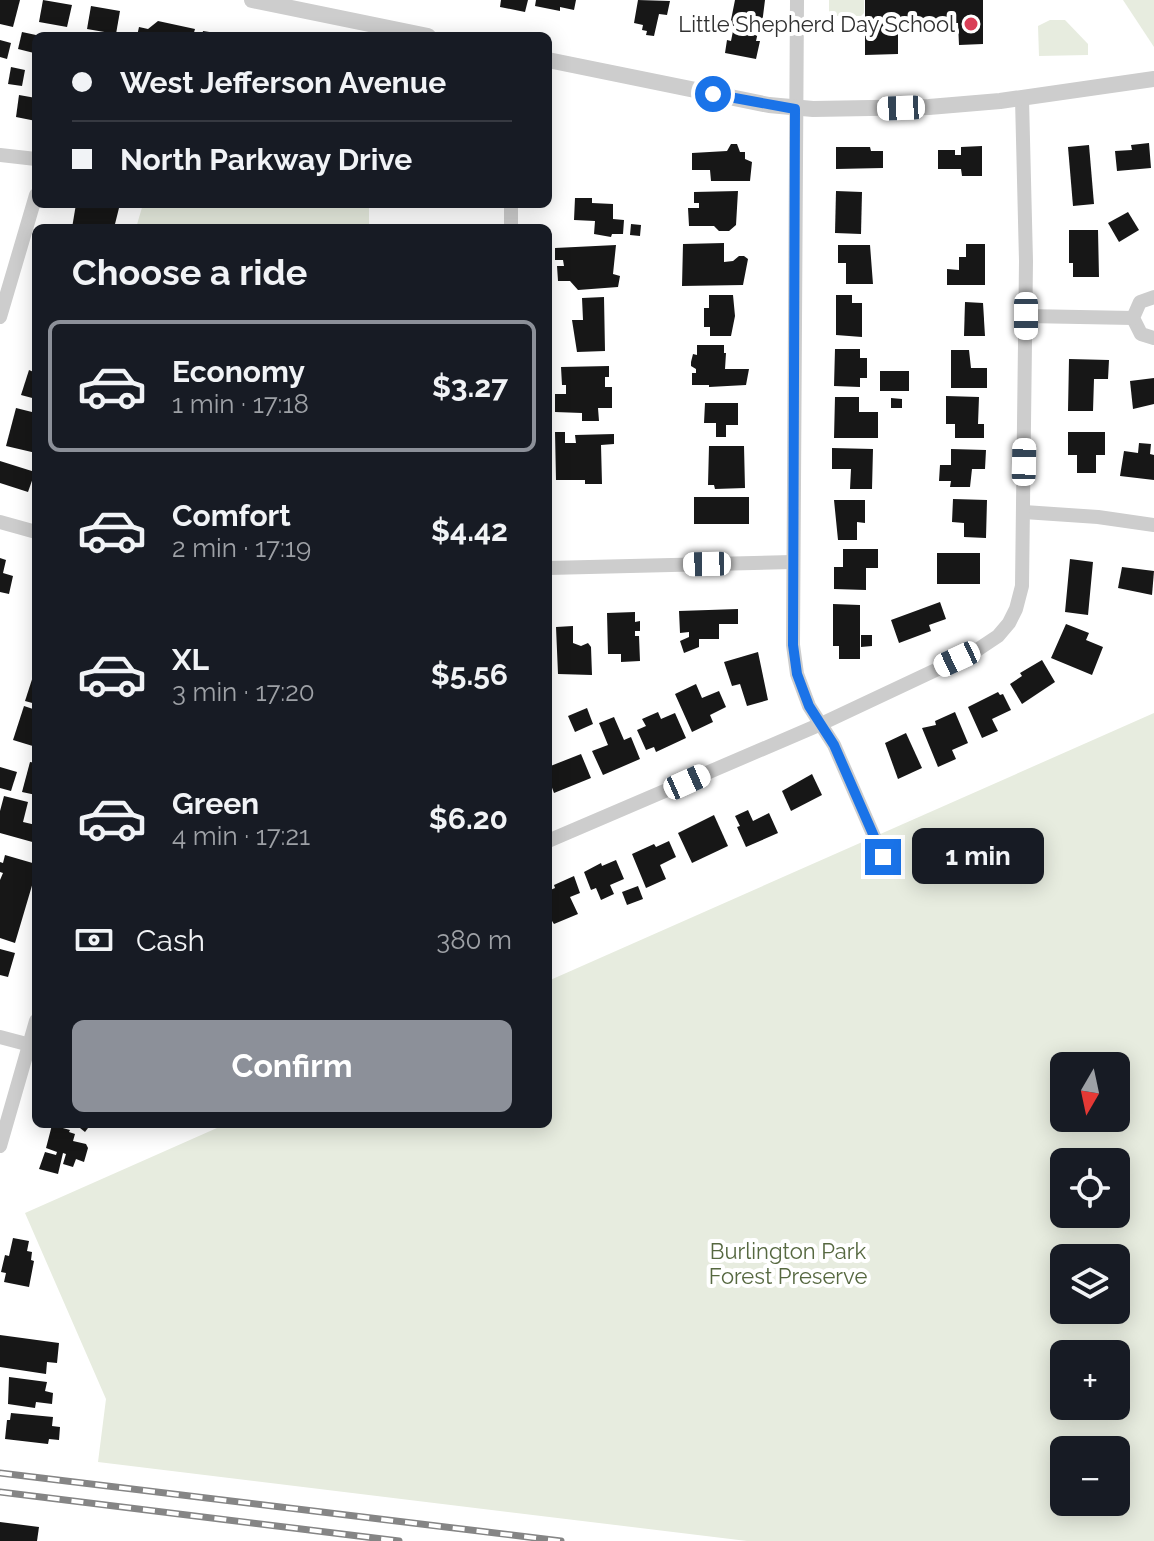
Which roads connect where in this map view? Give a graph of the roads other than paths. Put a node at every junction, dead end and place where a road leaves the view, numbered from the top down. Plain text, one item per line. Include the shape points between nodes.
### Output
1 (252, 0) edge
2 (797, 0) edge
3 (408, 32) edge
4 (552, 61) edge
5 (1154, 79) edge
6 (1022, 99) junction
7 (795, 109) junction
8 (0, 155) edge
9 (32, 159) edge
10 (32, 208) edge
11 (1154, 297) edge
12 (1026, 316) junction
13 (0, 317) edge
14 (1133, 318) junction
15 (1154, 338) edge
16 (1024, 512) junction
17 (0, 522) edge
18 (1154, 525) edge
19 (32, 531) edge
20 (792, 562) junction
21 (552, 568) edge
22 (821, 724) junction
23 (552, 839) edge
24 (883, 857) dead end
25 (0, 1037) edge
26 (32, 1046) edge
27 (0, 1146) edge

1 - 3 street
2 - 7 street
4 - 7 street
5 - 6 street
6 - 7 street via 887,109
6 - 12 street
7 - 20 street
8 - 9 street
10 - 13 street
11 - 14 street via 1140,302
12 - 14 street
12 - 16 street
14 - 15 street via 1141,334
16 - 18 street
16 - 22 street via 1020,595 998,636
17 - 19 street
20 - 21 street
20 - 22 street via 797,674
22 - 23 street
22 - 24 street
25 - 26 street
26 - 27 street

